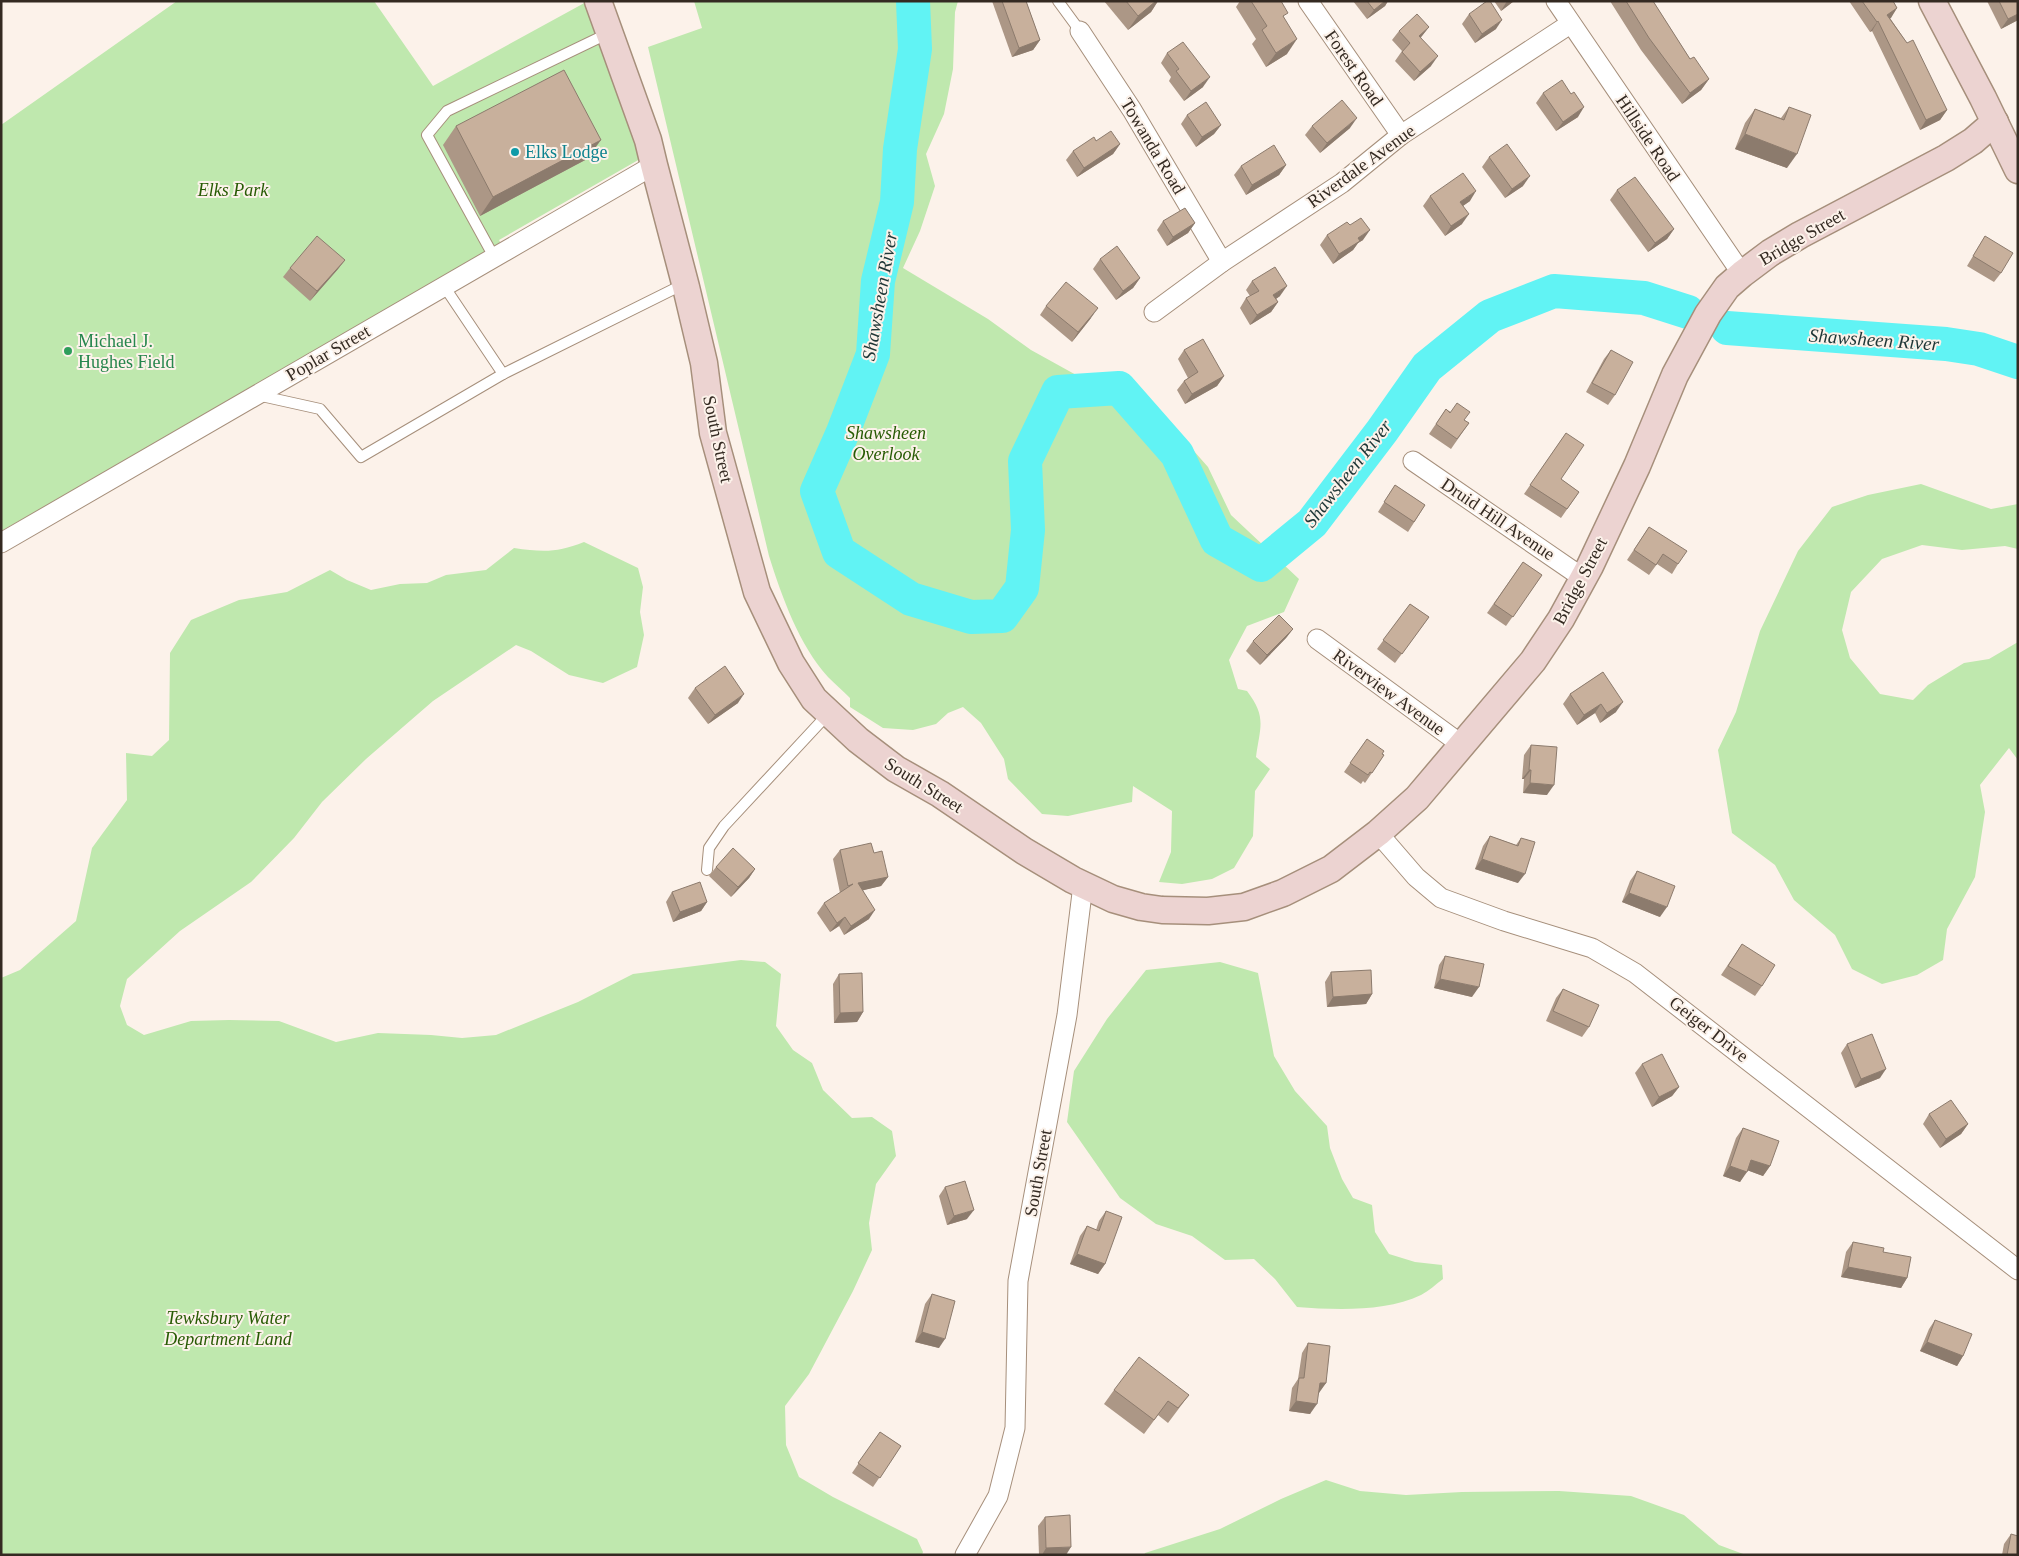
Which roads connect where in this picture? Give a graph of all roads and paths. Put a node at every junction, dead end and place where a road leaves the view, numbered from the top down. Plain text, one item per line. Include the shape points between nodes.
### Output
1 (598, 1) edge
2 (1058, 1) edge
3 (1308, 1) edge
4 (1556, 1) edge
5 (1932, 1) edge
6 (1570, 24) junction
7 (1080, 31) joint
8 (610, 33) junction
9 (1995, 122) junction
10 (1401, 135) junction
11 (654, 165) junction
12 (2018, 170) edge
13 (494, 257) junction
14 (1222, 262) junction
15 (1742, 274) junction
16 (685, 284) junction
17 (444, 286) junction
18 (1154, 312) dead end
19 (503, 374) junction
20 (256, 394) junction
21 (1413, 461) dead end
22 (1, 543) edge
23 (1584, 578) junction
24 (1316, 639) dead end
25 (829, 713) junction
26 (1462, 745) junction
27 (1378, 833) junction
28 (707, 870) dead end
29 (1083, 885) junction
30 (2018, 1270) edge
31 (965, 1555) edge

1 - 8 street, South Street
2 - 7 lane
3 - 10 street, Forest Road
4 - 6 street, Hillside Road
5 - 9 street
6 - 10 street, Riverdale Avenue
6 - 15 street, Hillside Road
7 - 14 street, Towanda Road via 1132,110
8 - 11 street, South Street
8 - 13 lane via 447,111 427,135
9 - 12 street
9 - 15 street, Bridge Street via 1946,158 1800,235
10 - 14 street, Riverdale Avenue via 1342,183
11 - 13 street, Poplar Street
11 - 16 street, South Street
13 - 17 street, Poplar Street
14 - 18 street, Riverdale Avenue
15 - 23 street, Bridge Street via 1728,286 1708,314 1675,375 1637,466
16 - 19 lane
16 - 25 street, South Street via 704,363 714,433 757,592 791,663 814,699
17 - 19 lane
17 - 20 street, Poplar Street
19 - 20 lane via 361,456 320,409
20 - 22 street, Poplar Street
21 - 23 street, Druid Hill Avenue
23 - 26 street, Bridge Street via 1533,661
24 - 26 street, Riverview Avenue
25 - 28 lane via 724,826 710,848
25 - 29 street, South Street via 896,769
26 - 27 street, Bridge Street via 1417,798
27 - 29 street, Bridge Street via 1331,869 1283,893 1244,907 1208,911 1162,910 1113,899
27 - 30 street, Geiger Drive via 1416,877 1442,898 1592,948 1635,973
29 - 31 street, South Street via 1067,1015 1018,1281 1016,1428 998,1496

